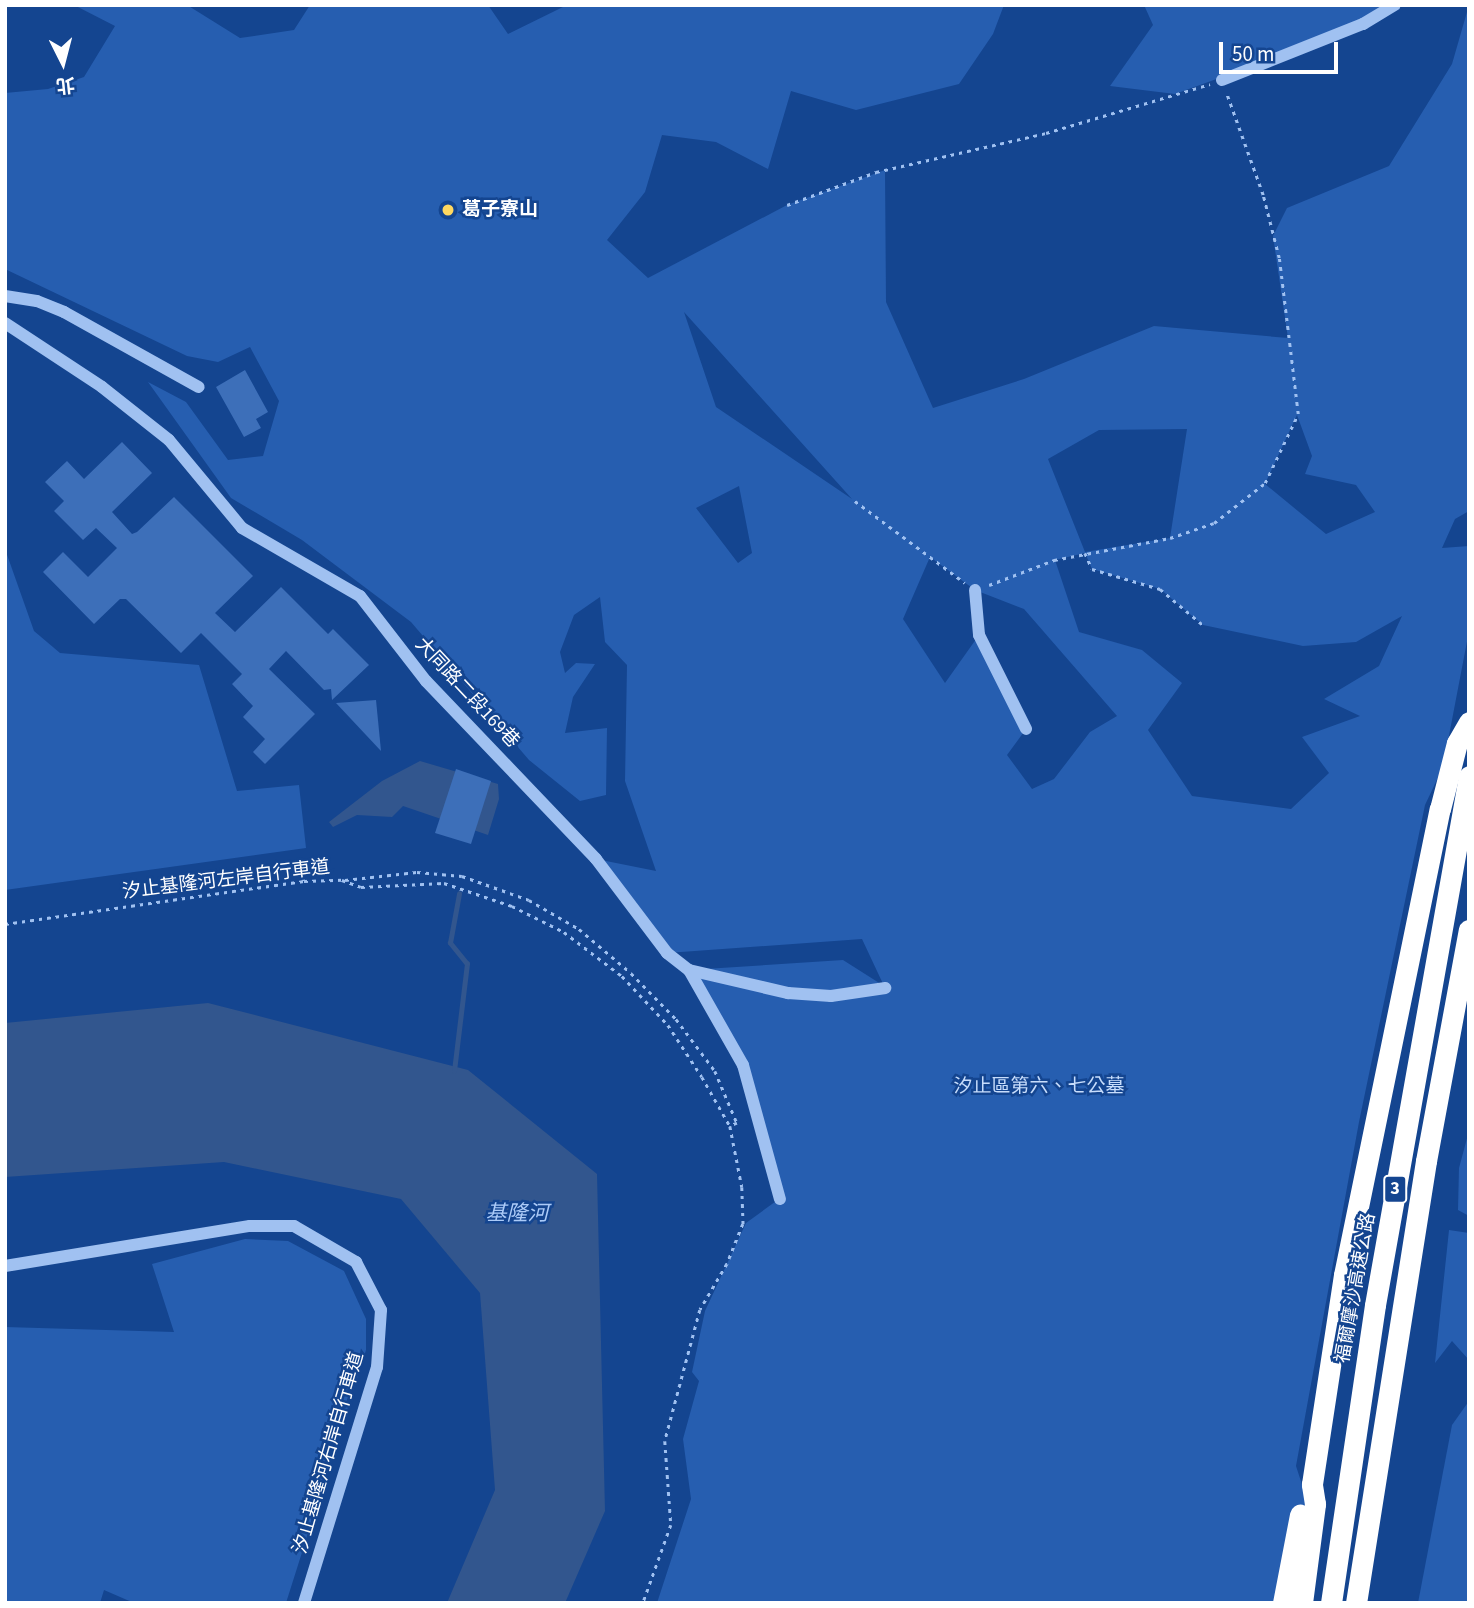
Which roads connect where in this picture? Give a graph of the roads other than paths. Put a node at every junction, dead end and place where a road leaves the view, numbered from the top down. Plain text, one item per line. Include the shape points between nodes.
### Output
1 (1395, 5) edge
2 (1222, 80) road end
3 (5, 296) edge
4 (5, 323) edge
5 (199, 387) dead end
6 (975, 590) road end
7 (1469, 722) edge
8 (1026, 729) dead end
9 (1469, 776) edge
10 (1469, 930) edge
11 (690, 970) junction
12 (885, 988) dead end
13 (779, 1199) dead end
14 (5, 1266) edge
15 (1312, 1484) junction
16 (304, 1603) edge
17 (1283, 1603) edge
18 (1302, 1603) edge
19 (1331, 1603) edge
20 (1356, 1603) edge

1 - 2 street via 1363,24
3 - 5 street via 37,301 64,312
4 - 11 street, 大同路二段169巷 via 92,380 169,440 242,527 360,596 426,681 534,791 596,859 667,953
6 - 8 street via 979,635
7 - 15 highway via 1457,743 1440,809 1379,1092 1344,1275
9 - 19 highway, 福爾摩沙高速公路 / 3 via 1375,1305
10 - 20 highway, 3 via 1426,1161
11 - 12 street, 大同路二段169巷 via 788,993 831,996
11 - 13 street via 743,1065
14 - 16 street, 汐止基隆河右岸自行車道 via 250,1226 294,1226 356,1262 381,1310 377,1367
15 - 17 highway via 1303,1502
15 - 18 highway via 1315,1504

